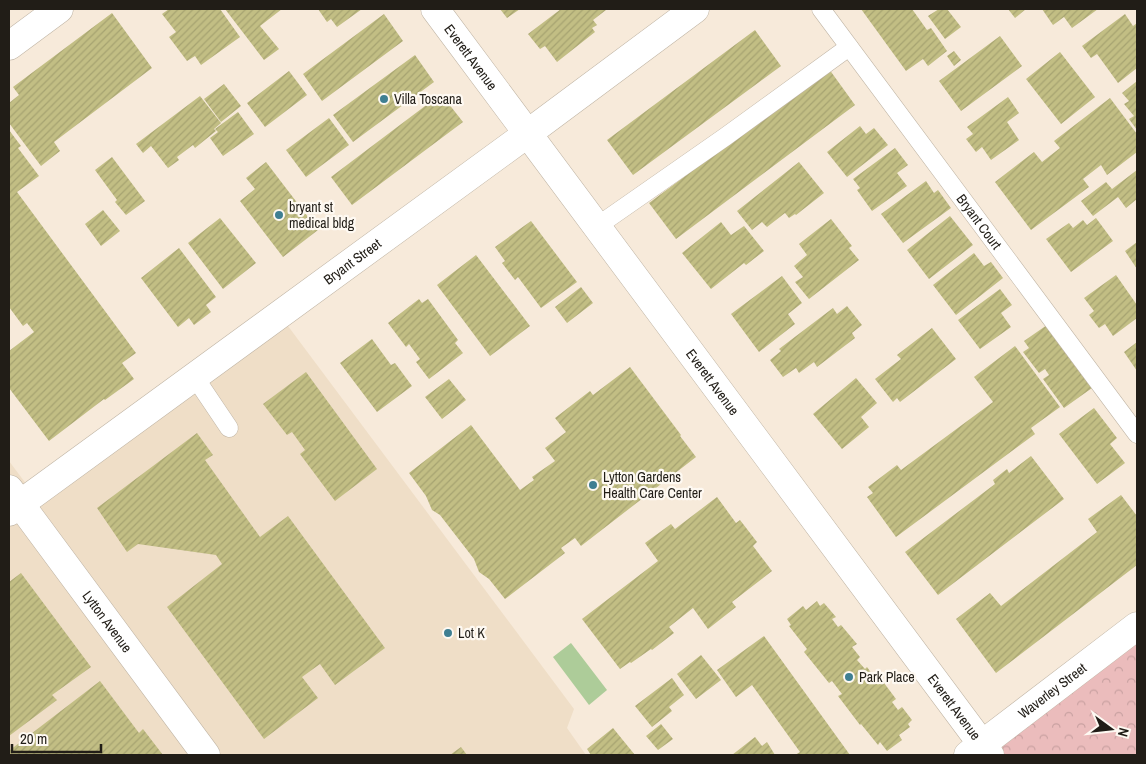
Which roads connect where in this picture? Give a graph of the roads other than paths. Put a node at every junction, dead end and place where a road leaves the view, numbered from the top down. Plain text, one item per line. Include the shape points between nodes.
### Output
1 (59, 9) edge
2 (434, 9) edge
3 (695, 9) edge
4 (821, 9) edge
5 (9, 46) edge
6 (849, 46) junction
7 (527, 134) junction
8 (596, 227) junction
9 (194, 376) junction
10 (229, 428) dead end
11 (1137, 434) edge
12 (12, 501) edge
13 (1137, 626) edge
14 (980, 752) edge
15 (206, 755) edge

1 - 5 street
2 - 7 street, Everett Avenue
3 - 7 street, Bryant Street
4 - 6 lane, Bryant Court
6 - 8 lane
6 - 11 lane, Bryant Court
7 - 8 street, Everett Avenue
7 - 9 street, Bryant Street
8 - 14 street, Everett Avenue
9 - 10 lane
9 - 12 street, Bryant Street
12 - 15 street, Lytton Avenue
13 - 14 street, Waverley Street

